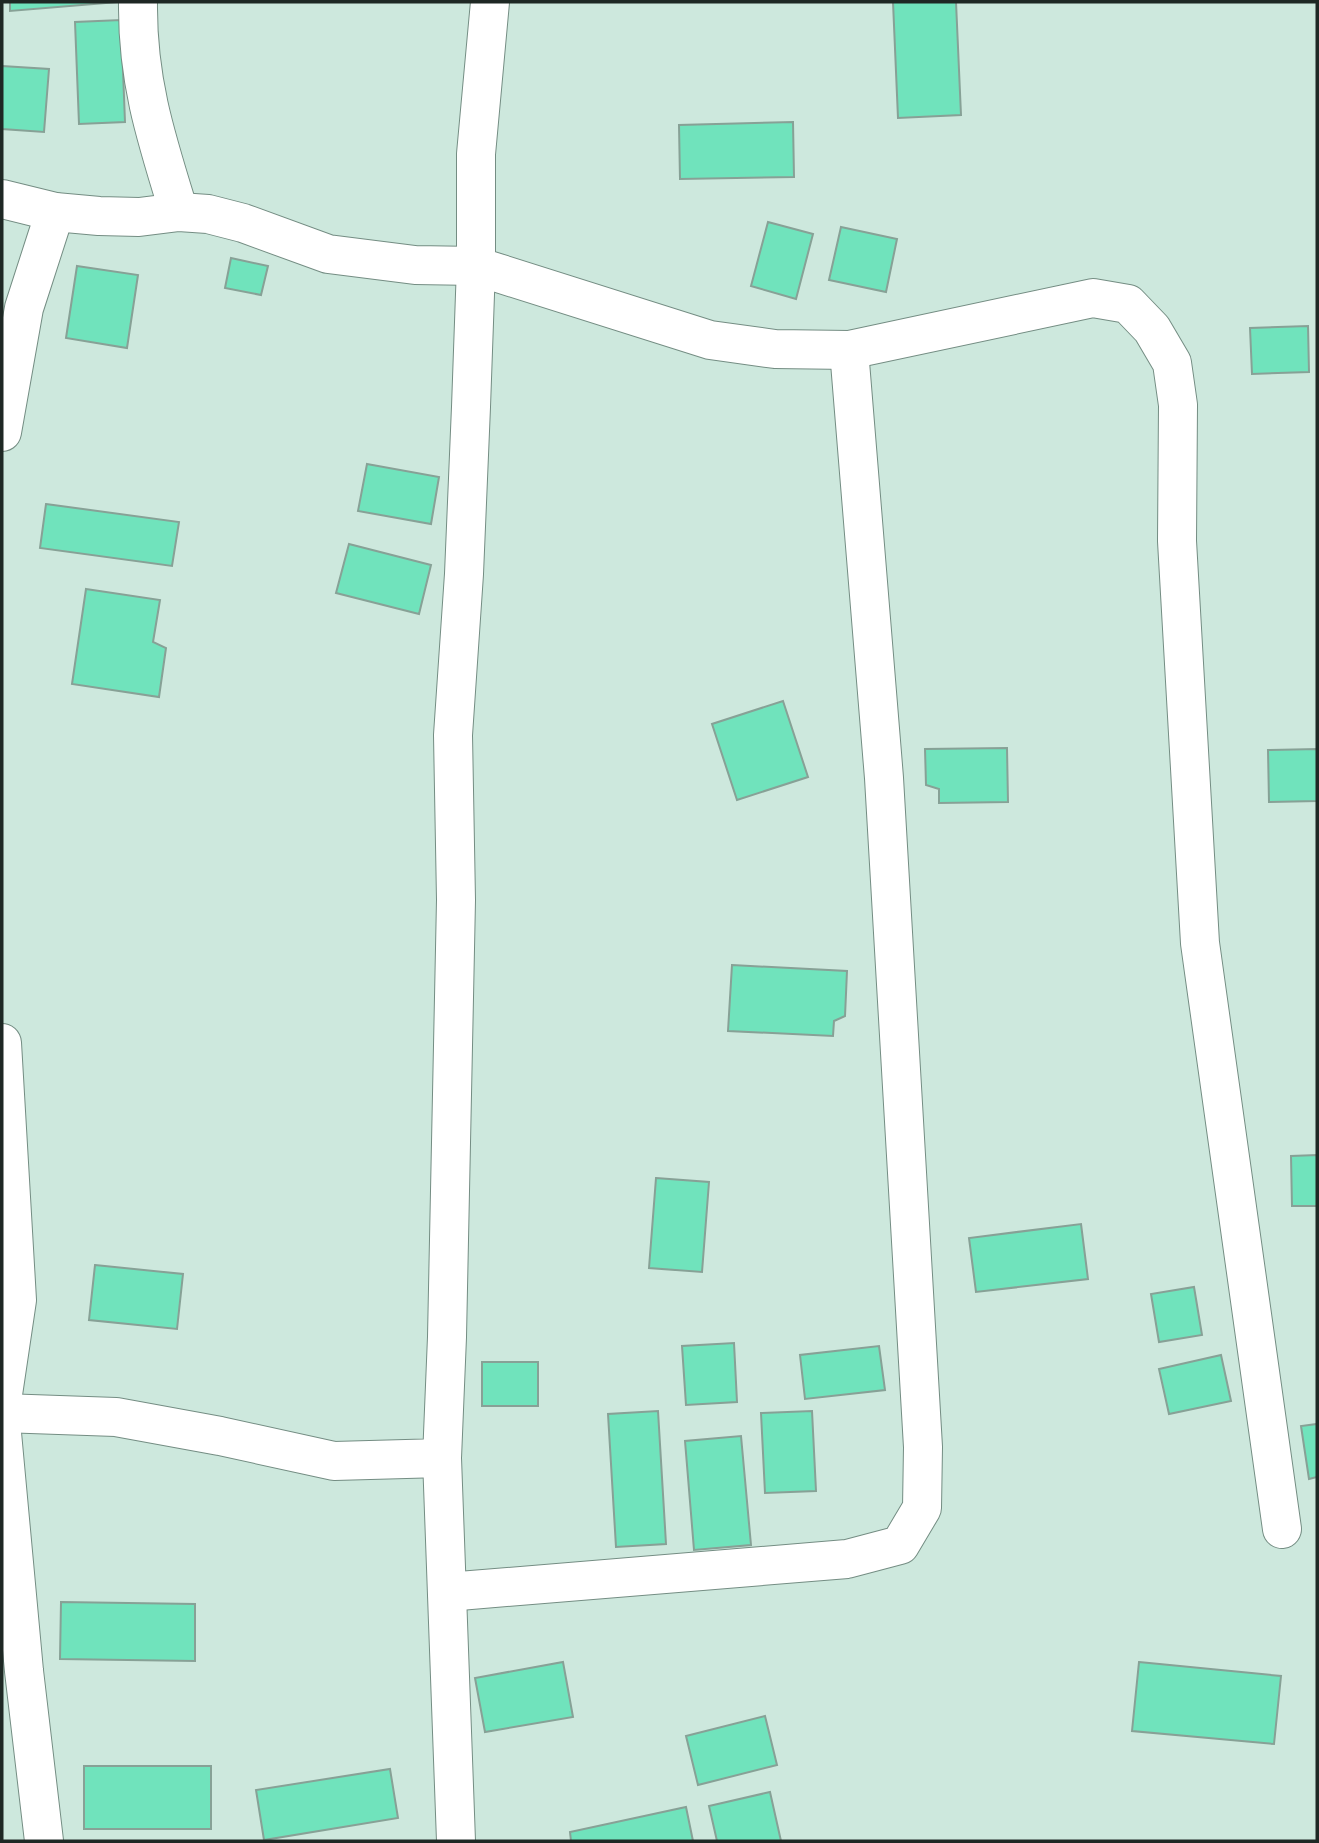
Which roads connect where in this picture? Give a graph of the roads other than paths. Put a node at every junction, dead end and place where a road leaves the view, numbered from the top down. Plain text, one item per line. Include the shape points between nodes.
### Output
1 (138, 2) edge
2 (490, 2) edge
3 (2, 199) edge
4 (55, 212) junction
5 (179, 212) junction
6 (476, 266) junction
7 (849, 350) junction
8 (2, 432) edge
9 (2, 1043) edge
10 (2, 1401) edge
11 (2, 1413) edge
12 (2, 1433) edge
13 (442, 1458) junction
14 (1282, 1529) dead end
15 (447, 1592) junction
16 (44, 1841) edge
17 (456, 1841) edge

1 - 5 street via 141,73
2 - 6 street via 476,153
3 - 4 street
4 - 5 street via 139,217
4 - 8 street via 24,308
5 - 6 street via 243,223 328,254
6 - 7 street via 710,340 775,349
6 - 13 street via 453,735 456,900
7 - 14 street via 1093,298 1128,304 1152,329 1172,363 1178,405 1177,541 1200,943
7 - 15 street via 884,778 922,1433 922,1508 900,1545 847,1559
9 - 10 street via 17,1300
11 - 13 street via 116,1417 334,1461
12 - 16 street
13 - 15 street
15 - 17 street

